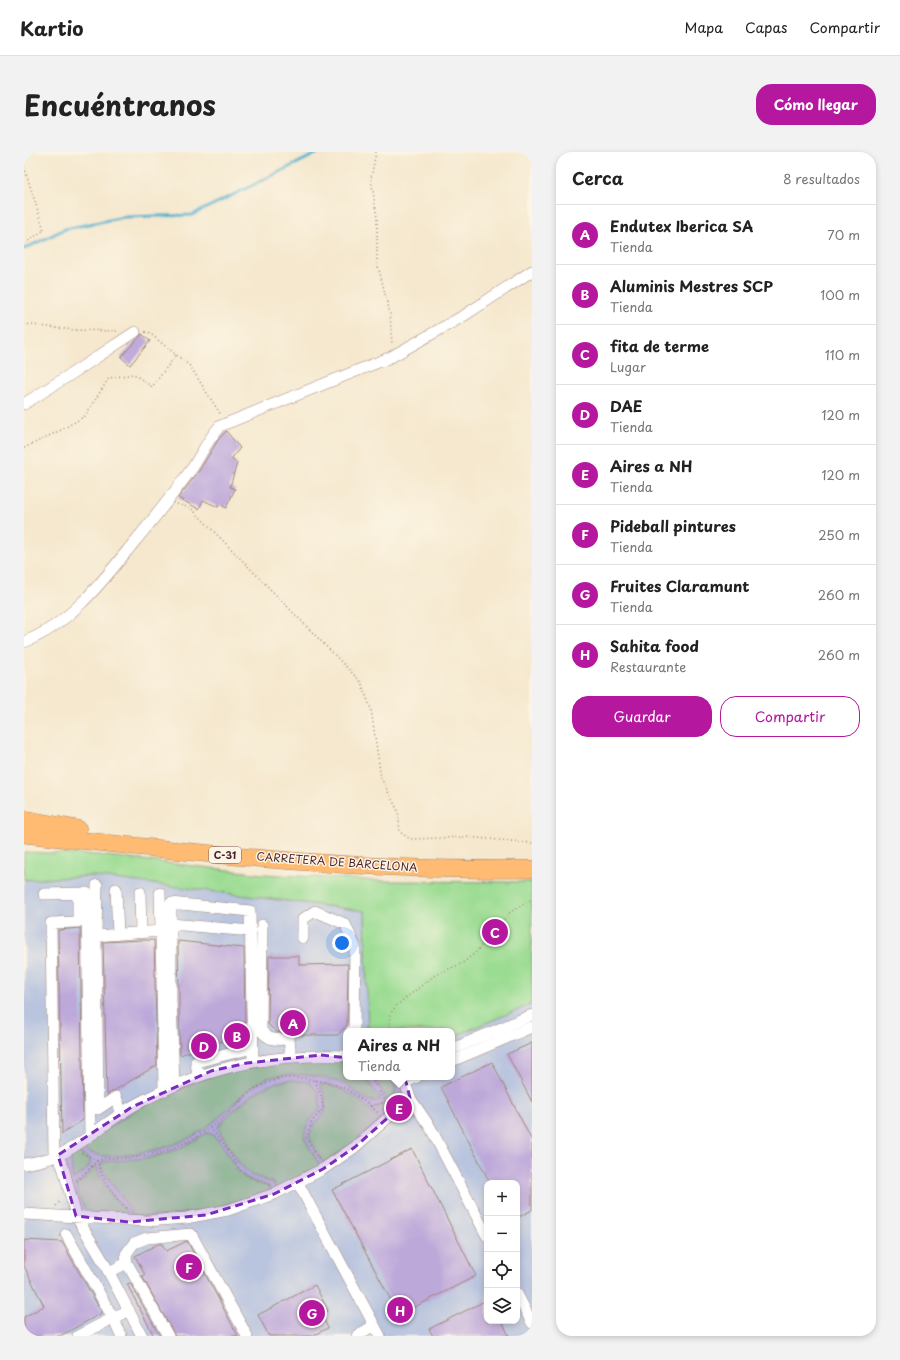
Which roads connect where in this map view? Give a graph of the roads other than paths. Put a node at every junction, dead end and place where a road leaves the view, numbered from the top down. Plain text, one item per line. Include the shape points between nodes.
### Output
1 (532, 271) edge
2 (135, 332) road end
3 (24, 404) edge
4 (24, 642) edge
5 (24, 819) edge
6 (24, 824) edge
7 (50, 824) junction
8 (24, 834) edge
9 (67, 839) junction
10 (24, 842) edge
11 (384, 867) junction
12 (532, 869) edge
13 (97, 885) dead end
14 (116, 889) dead end
15 (140, 892) dead end
16 (44, 894) dead end
17 (78, 894) junction
18 (160, 894) dead end
19 (171, 924) junction
20 (262, 925) dead end
21 (161, 931) junction
22 (251, 931) junction
23 (141, 933) junction
24 (118, 934) junction
25 (96, 936) junction
26 (303, 938) dead end
27 (532, 1015) edge
28 (532, 1027) edge
29 (354, 1028) edge
30 (253, 1048) junction
31 (455, 1048) edge
32 (343, 1056) edge
33 (290, 1057) junction
34 (455, 1060) edge
35 (253, 1062) junction
36 (198, 1076) junction
37 (404, 1080) edge
38 (174, 1086) junction
39 (164, 1091) junction
40 (410, 1098) junction
41 (122, 1114) junction
42 (90, 1136) junction
43 (56, 1156) junction
44 (24, 1164) edge
45 (298, 1183) junction
46 (24, 1214) edge
47 (76, 1216) junction
48 (186, 1218) junction
49 (484, 1230) edge
50 (66, 1234) dead end
51 (192, 1234) junction
52 (127, 1262) junction
53 (109, 1272) junction
54 (520, 1300) edge
55 (129, 1310) junction
56 (114, 1318) junction
57 (532, 1323) edge
58 (374, 1325) junction
59 (78, 1336) edge
60 (121, 1336) edge
61 (142, 1336) edge
62 (168, 1336) edge
63 (247, 1336) edge
64 (351, 1336) edge
65 (357, 1336) edge
66 (380, 1336) edge

1 - 4 street via 465,316 392,357 220,426 168,502 107,576 65,618
2 - 3 street
5 - 7 highway
6 - 7 highway
7 - 11 highway via 191,843 379,861
8 - 9 highway, CARRETERA DE BARCELONA / C-31
9 - 10 highway via 56,844
9 - 11 highway, CARRETERA DE BARCELONA / C-31 via 278,860
11 - 12 highway, CARRETERA DE BARCELONA / C-31
13 - 25 street
14 - 24 street
15 - 23 street
16 - 17 street
17 - 42 street via 87,894
17 - 43 street via 78,922 51,923
18 - 21 street
19 - 22 street
19 - 22 street via 171,903 250,911
19 - 38 street
20 - 33 street via 261,1030 265,1036 274,1040 289,1039
21 - 23 street
21 - 39 street
22 - 30 street
23 - 24 street
24 - 25 street
25 - 41 street via 98,1109 116,1097
26 - 29 street via 303,919 314,911 345,924 355,946
27 - 31 street
28 - 34 street
30 - 35 street
30 - 36 street via 196,1062
32 - 33 street
33 - 35 street
35 - 36 street
36 - 38 street
37 - 40 street
38 - 39 street
39 - 41 street
40 - 45 street via 355,1147
40 - 49 street via 430,1127
41 - 42 street
42 - 43 street
43 - 44 street
43 - 47 street via 64,1170
45 - 48 street via 228,1210
45 - 58 street
46 - 47 street
47 - 48 street via 129,1222
47 - 53 street
48 - 51 street
50 - 56 street
51 - 52 street via 147,1238 134,1243 126,1254
51 - 63 street
52 - 53 street
52 - 62 street
53 - 55 street
54 - 57 street
55 - 56 street
55 - 61 street
56 - 59 street
56 - 60 street
58 - 65 street
58 - 66 street
64 - 65 street

